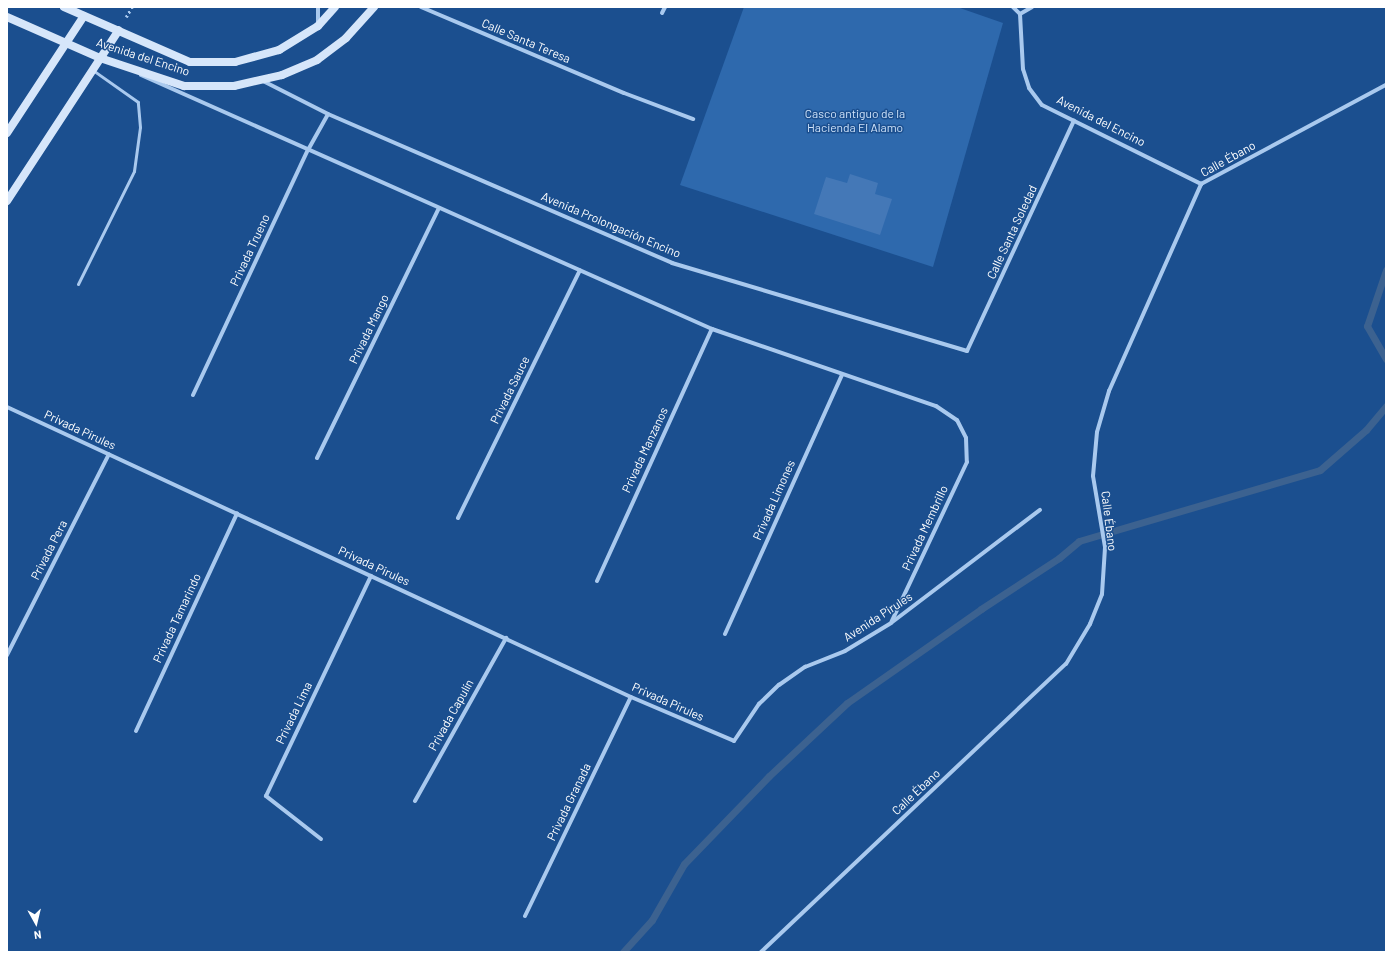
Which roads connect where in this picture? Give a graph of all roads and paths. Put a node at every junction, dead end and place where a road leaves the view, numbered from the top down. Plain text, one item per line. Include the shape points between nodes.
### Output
1 (64, 7) edge
2 (318, 7) edge
3 (335, 7) edge
4 (374, 7) edge
5 (420, 7) edge
6 (665, 7) edge
7 (1013, 7) edge
8 (1032, 7) edge
9 (662, 13) dead end
10 (1020, 14) junction
11 (84, 16) junction
12 (7, 17) edge
13 (318, 26) junction
14 (119, 30) junction
15 (66, 42) junction
16 (100, 58) junction
17 (92, 70) junction
18 (261, 80) junction
19 (1386, 85) edge
20 (328, 114) junction
21 (693, 119) dead end
22 (1074, 121) junction
23 (7, 133) edge
24 (308, 150) junction
25 (1201, 184) junction
26 (7, 201) edge
27 (439, 208) junction
28 (580, 270) junction
29 (78, 284) dead end
30 (712, 329) junction
31 (967, 351) joint
32 (842, 375) junction
33 (193, 395) dead end
34 (7, 407) edge
35 (109, 454) junction
36 (317, 458) dead end
37 (1040, 510) dead end
38 (236, 513) junction
39 (458, 518) dead end
40 (371, 576) junction
41 (597, 581) dead end
42 (891, 623) junction
43 (726, 634) dead end
44 (506, 638) junction
45 (7, 656) edge
46 (631, 696) junction
47 (136, 731) dead end
48 (734, 741) joint
49 (415, 801) dead end
50 (321, 839) dead end
51 (525, 916) dead end
52 (761, 952) edge

1 - 11 street, Avenida del Encino
2 - 13 street
3 - 13 street, Avenida del Encino
4 - 18 street, Avenida del Encino via 346,38 317,60 282,75
5 - 21 street, Calle Santa Teresa via 624,93
6 - 9 street
7 - 10 street
8 - 10 street
10 - 22 street, Avenida del Encino via 1023,69 1029,88 1042,105
11 - 14 street, Avenida del Encino
11 - 15 street
12 - 15 street, Avenida del Encino
13 - 14 street, Avenida del Encino via 279,50 235,62 190,62
14 - 16 street
15 - 16 street, Avenida del Encino
15 - 23 street
16 - 17 street
16 - 18 street, Avenida del Encino via 184,86 234,86
16 - 24 street
17 - 26 street
17 - 29 lane via 138,102 140,127 134,171
18 - 20 street, Avenida Prolongación Encino
19 - 25 street, Calle Ébano
20 - 24 street, Privada Trueno
20 - 31 street, Avenida Prolongación Encino via 672,263
22 - 25 street, Avenida del Encino
22 - 31 street, Calle Santa Soledad
24 - 27 street
24 - 33 street, Privada Trueno
25 - 52 street, Calle Ébano via 1109,391 1097,432 1094,469 1105,547 1102,594 1090,624 1066,664
27 - 28 street
27 - 36 street, Privada Mango
28 - 30 street
28 - 39 street, Privada Sauce
30 - 32 street
30 - 41 street, Privada Manzanos
32 - 42 street, Privada Membrillo via 936,406 957,420 966,438 967,462
32 - 43 street, Privada Limones
34 - 35 street, Privada Pirules
35 - 38 street, Privada Pirules
35 - 45 street, Privada Pera
37 - 42 street, Avenida Pirules
38 - 40 street, Privada Pirules
38 - 47 street, Privada Tamarindo
40 - 44 street, Privada Pirules
40 - 50 street, Privada Lima via 266,796
42 - 48 street, Avenida Pirules via 845,651 805,667 779,685 759,704
44 - 46 street, Privada Pirules
44 - 49 street, Privada Capulín
46 - 48 street, Privada Pirules
46 - 51 street, Privada Granada

